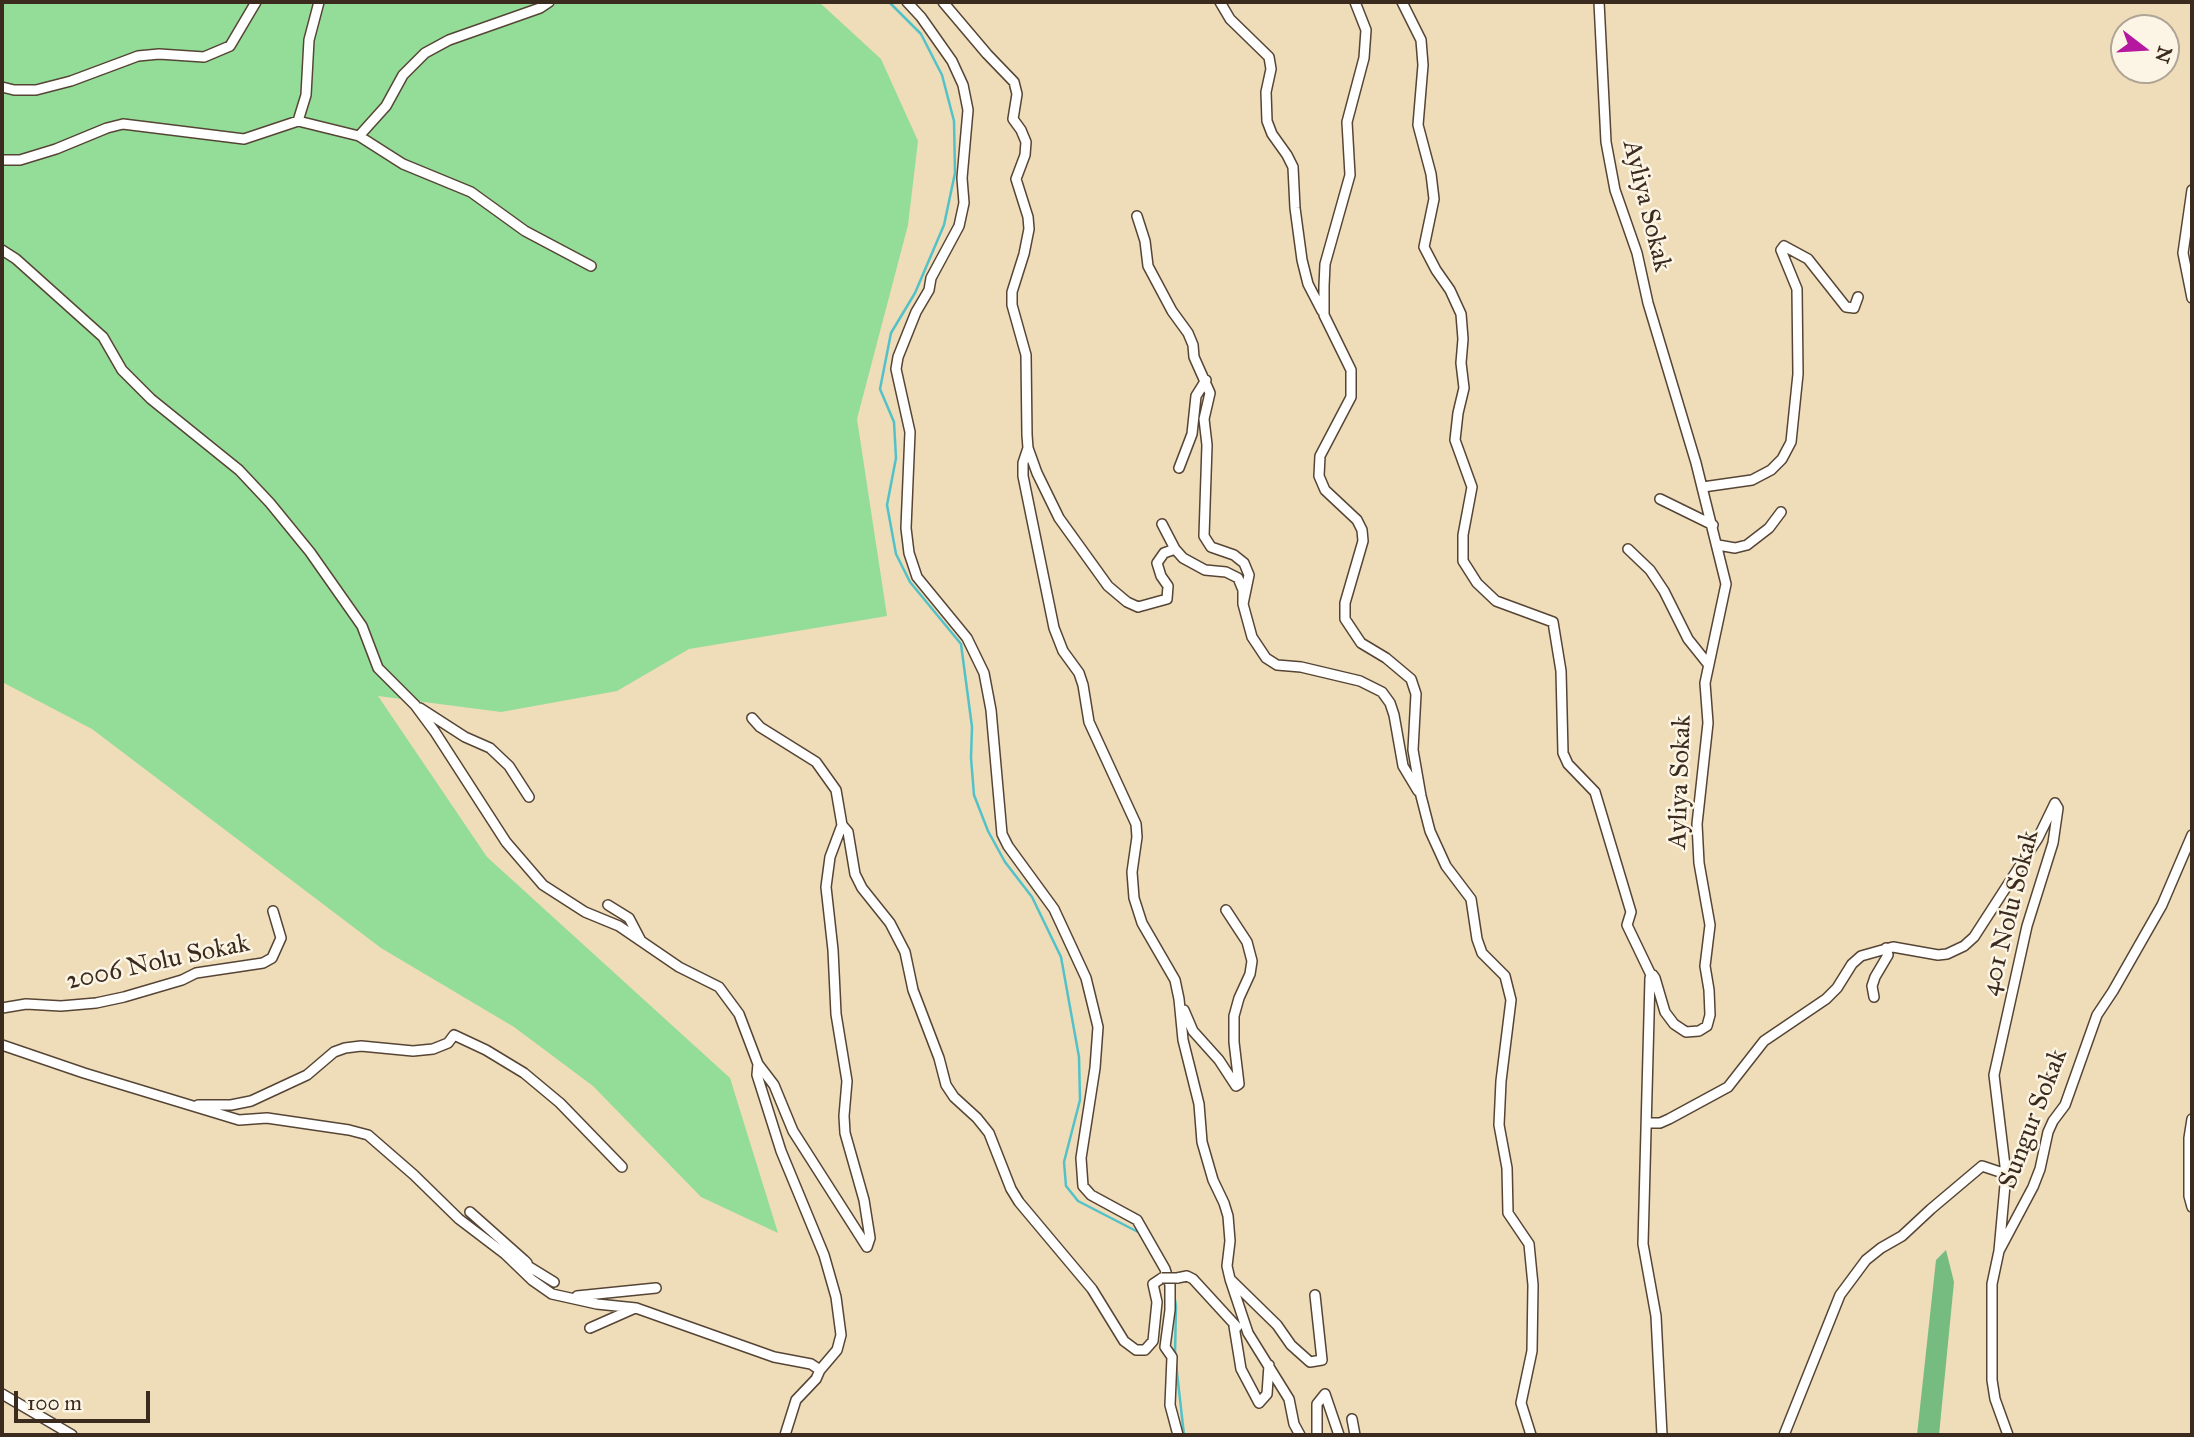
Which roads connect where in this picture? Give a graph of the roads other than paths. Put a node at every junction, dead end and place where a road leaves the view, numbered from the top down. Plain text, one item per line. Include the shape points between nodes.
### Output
1 (256, 2) edge
2 (319, 2) edge
3 (550, 2) edge
4 (907, 2) edge
5 (943, 2) edge
6 (1220, 2) edge
7 (1355, 2) edge
8 (1402, 2) edge
9 (1599, 2) edge
10 (2, 87) edge
11 (299, 121) junction
12 (359, 136) junction
13 (2, 160) edge
14 (2192, 190) edge
15 (1137, 216) dead end
16 (2, 250) edge
17 (591, 266) dead end
18 (1858, 297) dead end
19 (2192, 298) edge
20 (1324, 315) junction
21 (1206, 380) junction
22 (1028, 448) junction
23 (1179, 468) dead end
24 (1703, 487) junction
25 (1660, 499) dead end
26 (1781, 512) dead end
27 (1161, 524) dead end
28 (1713, 525) junction
29 (1718, 545) junction
30 (1175, 549) junction
31 (1628, 549) dead end
32 (1242, 604) junction
33 (1708, 664) junction
34 (415, 705) junction
35 (752, 718) dead end
36 (1421, 796) junction
37 (529, 797) dead end
38 (842, 825) junction
39 (2192, 835) edge
40 (608, 905) dead end
41 (1226, 910) dead end
42 (273, 911) dead end
43 (639, 939) junction
44 (1886, 948) junction
45 (1651, 975) junction
46 (1874, 996) dead end
47 (1180, 999) junction
48 (2, 1008) edge
49 (2, 1045) edge
50 (758, 1064) junction
51 (189, 1105) junction
52 (2192, 1119) edge
53 (1647, 1123) junction
54 (622, 1167) dead end
55 (2006, 1174) junction
56 (2192, 1207) edge
57 (470, 1212) dead end
58 (2000, 1251) junction
59 (524, 1270) junction
60 (1230, 1279) junction
61 (554, 1282) dead end
62 (656, 1288) dead end
63 (1315, 1295) dead end
64 (565, 1298) junction
65 (636, 1308) junction
66 (1234, 1326) junction
67 (590, 1328) dead end
68 (1248, 1333) junction
69 (1269, 1364) junction
70 (820, 1370) junction
71 (2, 1394) edge
72 (1352, 1419) dead end
73 (72, 1435) edge
74 (785, 1435) edge
75 (1178, 1435) edge
76 (1300, 1435) edge
77 (1317, 1435) edge
78 (1339, 1435) edge
79 (1355, 1435) edge
80 (1531, 1435) edge
81 (1662, 1435) edge
82 (1784, 1435) edge
83 (2008, 1435) edge

1 - 10 street via 230,46 204,57 138,56 36,89
2 - 11 street via 309,40 306,95
3 - 12 street via 425,53 403,75 386,106
4 - 75 street via 952,61 968,110 959,226 916,312 896,369 910,432 909,553 917,577 967,638 985,673 1002,834 1060,920 1086,978 1098,1027 1081,1158 1083,1186 1137,1220 1165,1269 1170,1285 1165,1347 1172,1357 1170,1405
5 - 22 street via 1014,82 1017,94 1013,120 1026,142 1016,179 1029,229 1012,305 1026,355
6 - 20 street via 1230,19 1269,57 1267,121 1293,167 1302,260
7 - 20 street via 1366,30 1364,58 1347,122 1350,175 1325,264
8 - 45 street via 1421,40 1418,125 1434,200 1424,247 1461,314 1464,388 1454,440 1472,487 1463,561 1496,601 1553,622 1561,671 1563,753 1595,792 1631,912 1627,925
9 - 24 street, Ayliya Sokak via 1606,142 1613,181
11 - 12 street
11 - 13 street via 244,139 123,124 20,160
12 - 17 street via 403,164 471,192 525,231
14 - 19 street via 2183,253
15 - 21 street via 1148,266 1188,333
16 - 34 street via 103,337 122,370 151,399 239,470 270,503 362,626 378,668
18 - 24 street via 1854,308 1846,307 1808,259 1784,246 1781,250 1797,289 1798,374 1791,442 1771,470 1752,480
20 - 36 street via 1351,370 1351,397 1320,456 1319,476 1325,490 1357,520 1363,541 1345,603 1345,619 1361,643 1411,680 1416,694 1413,750
21 - 23 street via 1196,396 1192,434
21 - 32 street via 1210,393 1204,419 1204,536 1211,547 1244,563 1249,575
22 - 30 street via 1059,518 1116,595 1138,607 1167,599 1168,586 1157,563 1164,553
22 - 47 street via 1023,476 1054,628 1079,673 1089,722 1136,824 1134,898 1147,935
24 - 28 street, Ayliya Sokak
25 - 28 street
26 - 29 street via 1747,545
27 - 30 street
28 - 29 street, Ayliya Sokak
29 - 33 street, Ayliya Sokak via 1726,596
30 - 32 street via 1194,566 1238,578
31 - 33 street via 1650,570 1688,639
32 - 36 street via 1252,637 1266,658 1277,665 1360,681 1382,692 1394,715 1404,766
33 - 45 street, Ayliya Sokak via 1708,723 1697,824 1710,925 1705,966 1710,1015 1704,1029 1686,1032 1674,1024
34 - 37 street via 490,748 509,766
34 - 43 street via 506,842 543,885
35 - 38 street via 816,762 836,790
36 - 80 street via 1446,866 1471,899 1482,953 1505,976 1511,1000 1499,1125 1507,1168 1508,1213 1529,1244 1532,1351 1521,1403
38 - 50 street via 826,887 836,1014 847,1081 845,1133 864,1200 870,1238 867,1247 793,1131 774,1085
38 - 66 street, bridge via 848,832 855,874 905,952 913,990 946,1085 989,1133 1019,1202 1091,1289 1124,1341 1136,1350 1145,1350 1153,1341 1157,1302 1153,1284 1162,1278 1193,1279
39 - 58 street, Sungur Sokak via 2162,905 2097,1015 2065,1105 2053,1121 2033,1187
40 - 43 street via 629,918
41 - 47 street via 1247,942 1252,961 1233,1023 1239,1084 1236,1086 1190,1026
42 - 48 street, 2006 Nolu Sokak via 281,938 272,958 263,963 196,973 96,1003
43 - 50 street via 719,987 739,1014
44 - 46 street via 1888,955 1872,986
44 - 53 street via 1861,956 1826,999 1764,1041 1728,1087 1660,1123
44 - 55 street, 401 Nolu Sokak via 1947,954 1974,937 2038,838 2055,803 2053,843 2027,926 1994,1076
45 - 53 street
47 - 60 street via 1202,1142 1228,1216
49 - 51 street
50 - 70 street via 757,1075 781,1151 836,1297 841,1335 837,1350
51 - 54 street via 251,1101 307,1074 345,1048 433,1049 454,1035 524,1073
51 - 59 street via 239,1120 267,1118 368,1135 459,1219
52 - 56 street
53 - 81 street via 1643,1244 1656,1316
55 - 58 street, 401 Nolu Sokak
55 - 82 street via 1982,1166 1902,1237 1866,1260 1840,1295
57 - 59 street via 527,1263
58 - 83 street, Sungur Sokak via 1992,1283 1992,1380
59 - 61 street via 528,1266
59 - 64 street via 552,1294
60 - 63 street via 1310,1362 1322,1360
60 - 68 street
62 - 64 street
64 - 65 street
65 - 67 street
65 - 70 street
66 - 68 street
66 - 69 street via 1241,1369 1259,1403 1267,1394
68 - 69 street
69 - 76 street via 1289,1399
70 - 74 street via 796,1400
71 - 73 street
72 - 79 street
77 - 78 street via 1317,1404 1325,1394

